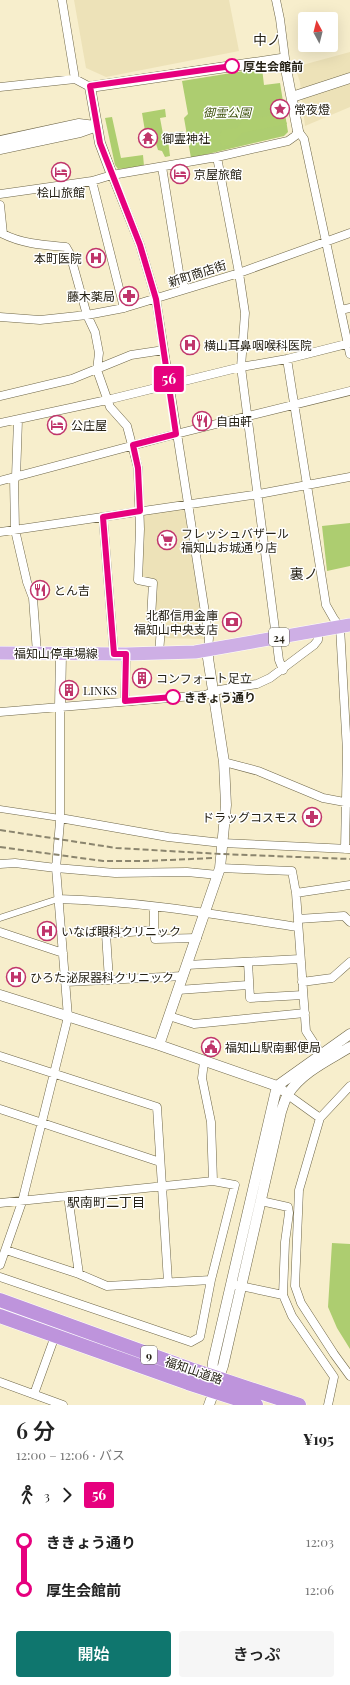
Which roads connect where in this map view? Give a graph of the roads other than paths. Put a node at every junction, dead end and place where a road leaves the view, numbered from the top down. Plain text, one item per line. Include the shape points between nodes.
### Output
1 (62, 0) edge
2 (276, 0) edge
3 (286, 69) junction
4 (350, 78) edge
5 (75, 79) junction
6 (90, 86) junction
7 (0, 87) edge
8 (292, 97) junction
9 (97, 126) junction
10 (298, 131) junction
11 (0, 141) edge
12 (0, 149) edge
13 (217, 157) junction
14 (162, 167) junction
15 (112, 175) junction
16 (92, 181) junction
17 (0, 194) edge
18 (0, 205) edge
19 (350, 233) edge
20 (326, 242) junction
21 (239, 272) junction
22 (185, 289) junction
23 (156, 299) junction
24 (124, 308) junction
25 (350, 308) edge
26 (341, 310) junction
27 (87, 315) junction
28 (0, 317) edge
29 (349, 343) edge
30 (164, 350) junction
31 (350, 354) edge
32 (287, 359) junction
33 (242, 367) junction
34 (97, 370) junction
35 (170, 385) junction
36 (350, 392) edge
37 (0, 396) edge
38 (107, 400) junction
39 (294, 405) junction
40 (248, 416) junction
41 (18, 420) junction
42 (0, 424) edge
43 (176, 434) junction
44 (133, 445) junction
45 (15, 477) junction
46 (350, 477) edge
47 (0, 481) edge
48 (308, 486) junction
49 (259, 494) junction
50 (188, 504) junction
51 (140, 511) junction
52 (103, 517) junction
53 (15, 530) junction
54 (0, 532) edge
55 (345, 626) edge
56 (318, 630) junction
57 (276, 637) junction
58 (208, 649) junction
59 (0, 653) edge
60 (37, 653) junction
61 (159, 653) junction
62 (61, 654) junction
63 (120, 654) junction
64 (283, 670) junction
65 (213, 692) junction
66 (125, 701) junction
67 (60, 707) junction
68 (0, 712) edge
69 (224, 762) junction
70 (348, 803) edge
71 (0, 809) edge
72 (60, 818) junction
73 (222, 843) junction
74 (347, 849) edge
75 (0, 864) edge
76 (56, 868) junction
77 (219, 872) junction
78 (350, 885) edge
79 (296, 893) junction
80 (58, 899) junction
81 (154, 907) junction
82 (205, 913) junction
83 (0, 918) edge
84 (350, 922) edge
85 (298, 923) junction
86 (154, 930) junction
87 (0, 932) edge
88 (197, 938) junction
89 (63, 953) junction
90 (300, 959) junction
91 (248, 962) junction
92 (350, 962) edge
93 (187, 965) junction
94 (184, 976) junction
95 (109, 980) junction
96 (66, 982) junction
97 (302, 982) junction
98 (248, 985) junction
99 (178, 990) junction
100 (0, 995) edge
101 (303, 995) junction
102 (305, 1013) junction
103 (169, 1016) junction
104 (68, 1017) junction
105 (350, 1034) edge
106 (159, 1045) junction
107 (350, 1047) edge
108 (321, 1054) junction
109 (0, 1056) edge
110 (204, 1062) junction
111 (54, 1074) junction
112 (277, 1086) junction
113 (350, 1086) edge
114 (288, 1094) junction
115 (0, 1109) edge
116 (320, 1118) junction
117 (42, 1123) junction
118 (160, 1162) junction
119 (213, 1181) junction
120 (162, 1187) junction
121 (68, 1196) junction
122 (261, 1201) junction
123 (22, 1202) junction
124 (0, 1203) edge
125 (6, 1250) junction
126 (0, 1265) edge
127 (79, 1274) junction
128 (0, 1277) edge
129 (211, 1280) junction
130 (168, 1282) junction
131 (236, 1285) junction
132 (283, 1295) junction
133 (0, 1300) edge
134 (0, 1316) edge
135 (55, 1336) junction
136 (350, 1376) edge
137 (0, 1382) edge
138 (214, 1382) junction
139 (34, 1394) junction
140 (63, 1405) edge
141 (209, 1405) edge
142 (256, 1405) edge
143 (299, 1405) edge
144 (328, 1405) edge

1 - 5 street
2 - 3 street
3 - 6 street via 281,59
3 - 8 street
4 - 8 street
5 - 6 street
5 - 7 street
6 - 9 street
8 - 10 street
9 - 11 street via 79,124
9 - 12 street
9 - 15 street via 100,143
10 - 13 street via 288,141
10 - 20 street via 304,140
13 - 14 street
13 - 21 street
14 - 15 street
14 - 22 street via 179,272
15 - 16 street
15 - 23 street via 140,245
16 - 17 street
16 - 24 street
18 - 27 street via 3,234 14,240 38,245 66,247
19 - 20 street, 新町商店街
20 - 21 street, 新町商店街
20 - 26 street
21 - 22 street, 新町商店街
21 - 33 street via 245,313
22 - 23 street, 新町商店街
23 - 24 street, 新町商店街
23 - 30 street
24 - 27 street, 新町商店街
25 - 26 street
26 - 29 street
27 - 28 street, 新町商店街 via 40,320
27 - 34 street via 95,332 98,348
29 - 31 street
29 - 32 street
30 - 34 street via 131,356
30 - 35 street
32 - 33 street
32 - 39 street
33 - 35 street
33 - 40 street
34 - 37 street via 72,379
34 - 38 street
35 - 38 street
35 - 43 street
36 - 39 street
38 - 41 street
38 - 44 street via 127,426
39 - 40 street
39 - 48 street
40 - 43 street
40 - 49 street
41 - 42 street
41 - 45 street
43 - 44 street
43 - 50 street
44 - 45 street
44 - 51 street via 138,468
45 - 47 street
45 - 53 street
46 - 48 street
48 - 49 street
48 - 55 street via 326,605 334,619
49 - 50 street
49 - 57 street
50 - 51 street
50 - 58 street via 209,638
51 - 52 street
51 - 61 street via 138,580 153,583 151,618 161,628
52 - 53 street
52 - 63 street
53 - 54 street
53 - 60 street via 27,582 34,598
55 - 56 main road, 福知山停車場線 / 24
55 - 70 street
56 - 57 main road, 福知山停車場線 / 24
56 - 64 street via 318,640 314,645
57 - 58 main road, 福知山停車場線 / 24
57 - 64 street
58 - 61 main road, 福知山停車場線 / 24
58 - 65 street
59 - 60 main road, 福知山停車場線 / 24
60 - 62 main road, 福知山停車場線 / 24
61 - 63 main road, 福知山停車場線 / 24
62 - 63 main road, 福知山停車場線 / 24
62 - 67 street
63 - 66 street
64 - 65 street via 257,684
65 - 66 street via 205,695
65 - 69 street
66 - 67 street
67 - 68 street
67 - 72 street
69 - 70 street via 258,771 323,798
69 - 73 street via 226,805
70 - 74 street
71 - 72 street
72 - 73 street via 168,837
72 - 76 street
73 - 74 street
73 - 77 street
75 - 76 street via 15,862
76 - 77 street via 115,873
76 - 80 street
77 - 79 street via 292,871
77 - 82 street
78 - 79 street
79 - 85 street
80 - 81 street via 96,900
80 - 83 street
80 - 89 street
81 - 82 street
81 - 86 street
82 - 85 street
82 - 88 street
84 - 85 street via 344,916
85 - 90 street
86 - 88 street via 155,939
86 - 95 street via 106,934
87 - 89 street
88 - 93 street
89 - 96 street
90 - 91 street
90 - 97 street
91 - 93 street
91 - 98 street
92 - 97 street via 332,978
93 - 94 street
94 - 95 street
94 - 99 street
95 - 96 street
96 - 104 street
97 - 101 street
98 - 99 street
98 - 101 street via 250,998
99 - 103 street
100 - 104 street
101 - 102 street
102 - 103 street via 194,1024
102 - 108 street via 306,1031
103 - 106 street
104 - 106 street
104 - 111 street
105 - 108 street
106 - 110 street
107 - 114 street via 312,1070
108 - 112 street
109 - 111 street
110 - 112 street
110 - 119 street via 202,1078 211,1122
111 - 117 street
111 - 118 street via 156,1107
112 - 114 street
112 - 131 street
113 - 116 street
114 - 116 street
114 - 122 street via 281,1112
115 - 117 street
116 - 136 street via 298,1190 296,1286 301,1303
117 - 118 street
117 - 123 street
118 - 120 street
119 - 120 street
119 - 129 street via 235,1185
120 - 121 street
120 - 130 street
121 - 123 street
121 - 127 street
122 - 131 street
122 - 132 street via 288,1207 290,1213 285,1242
123 - 124 street
123 - 125 street
125 - 126 street
125 - 127 street
127 - 130 street via 107,1286
128 - 129 street via 191,1342 200,1337
129 - 130 street
131 - 132 street
131 - 138 street
132 - 144 street via 292,1316 334,1377
133 - 138 highway, 福知山道路 / 9
134 - 135 highway, 福知山道路 / 9
135 - 138 highway, 福知山道路 / 9
135 - 139 street
137 - 139 street
138 - 141 street
138 - 142 highway, 福知山道路 / 9
138 - 143 highway, 福知山道路 / 9
139 - 140 street

